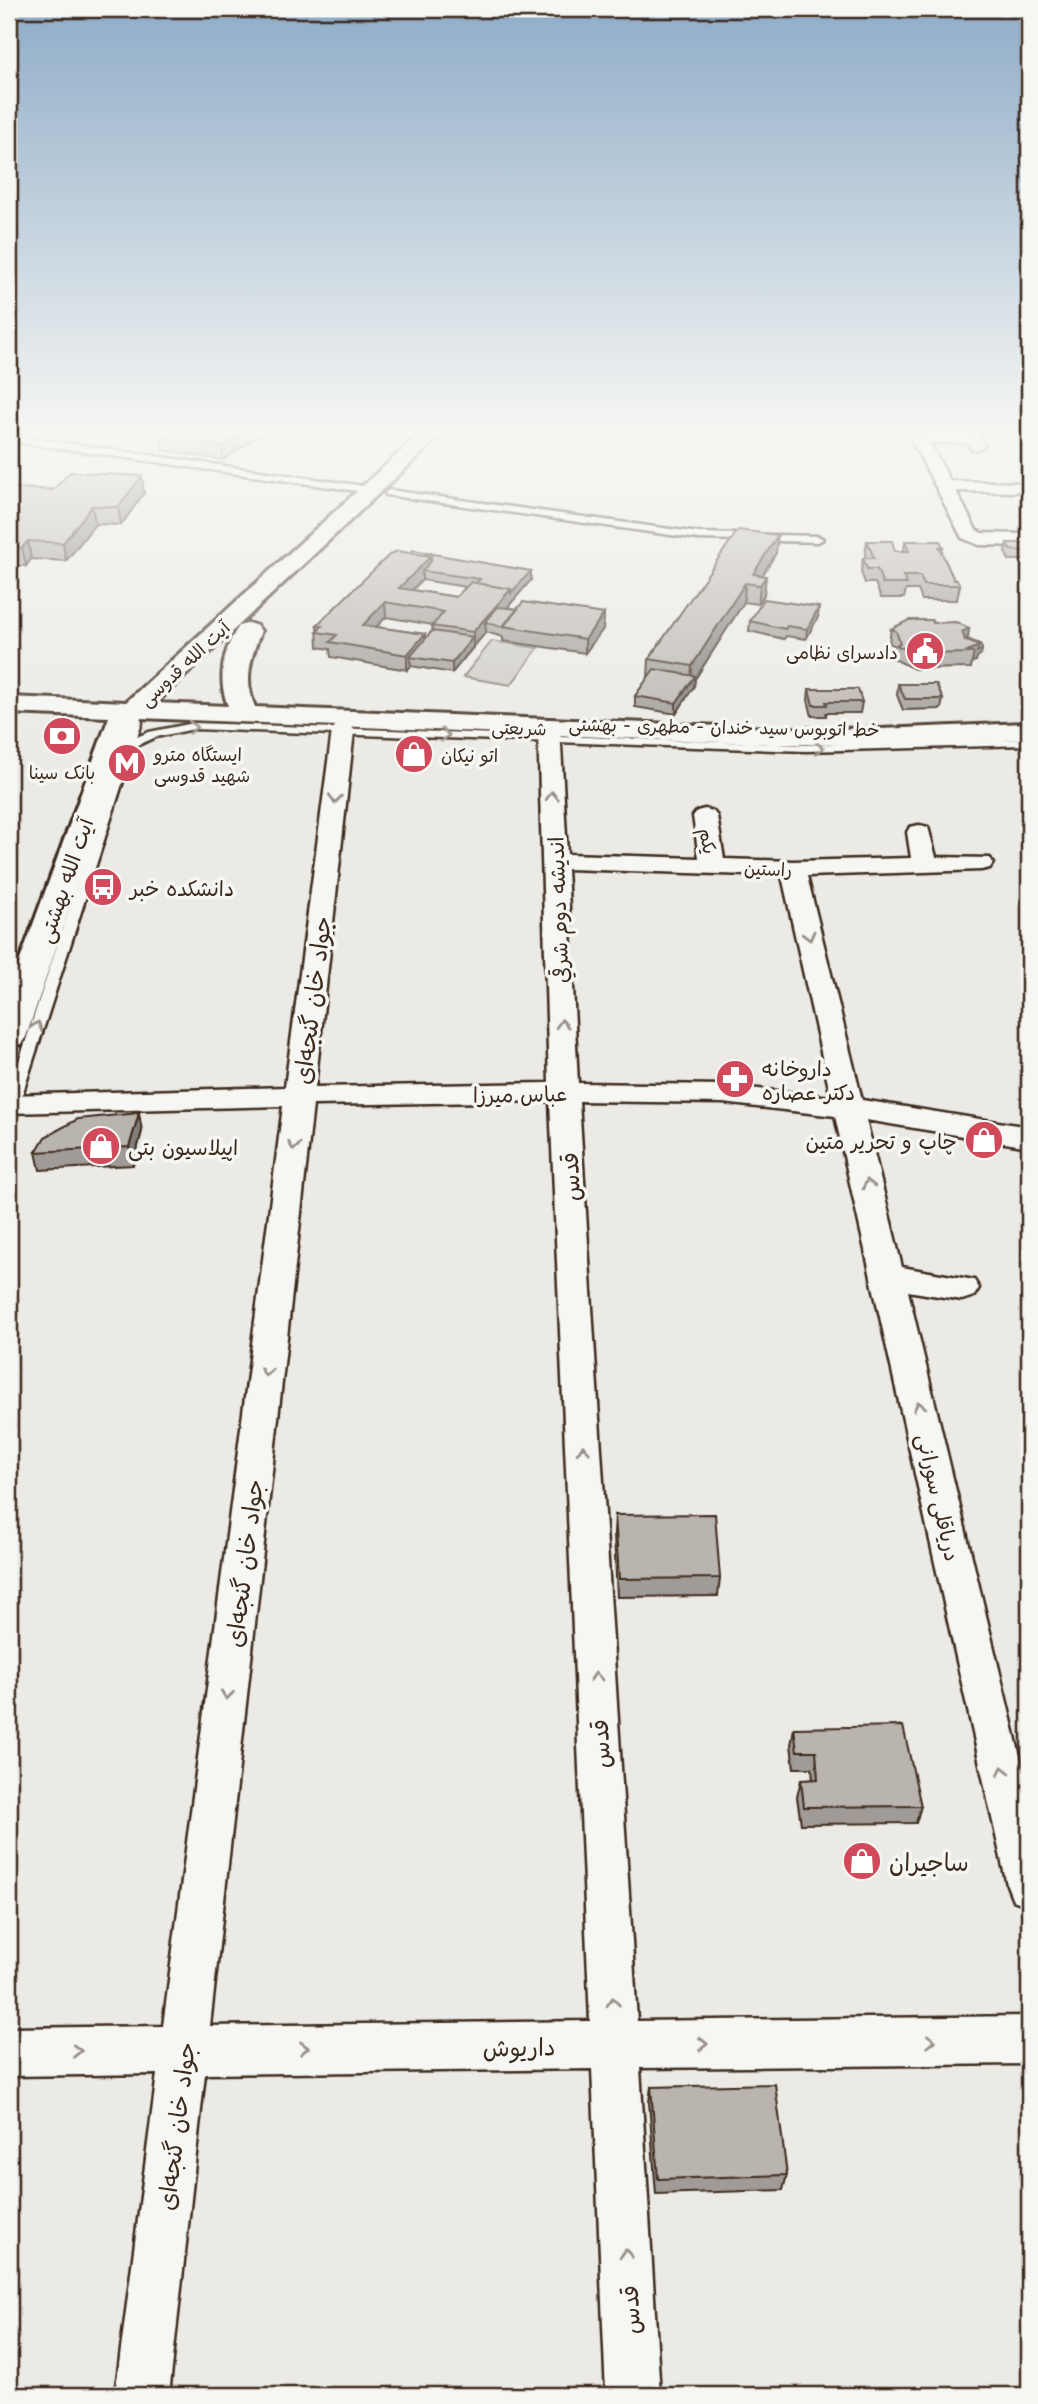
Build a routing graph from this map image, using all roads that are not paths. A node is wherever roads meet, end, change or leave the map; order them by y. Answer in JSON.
{"nodes":[{"id":1,"x":322,"y":545,"type":"edge"},
{"id":2,"x":329,"y":545,"type":"edge"},
{"id":3,"x":248,"y":631,"type":"junction"},
{"id":4,"x":9,"y":705,"type":"edge"},
{"id":5,"x":165,"y":712,"type":"junction"},
{"id":6,"x":246,"y":715,"type":"junction"},
{"id":7,"x":9,"y":717,"type":"edge"},
{"id":8,"x":344,"y":725,"type":"junction"},
{"id":9,"x":127,"y":726,"type":"junction"},
{"id":10,"x":1029,"y":731,"type":"edge"},
{"id":11,"x":549,"y":733,"type":"junction"},
{"id":12,"x":1029,"y":742,"type":"edge"},
{"id":13,"x":705,"y":816,"type":"dead end"},
{"id":14,"x":919,"y":832,"type":"dead end"},
{"id":15,"x":556,"y":861,"type":"junction"},
{"id":16,"x":981,"y":863,"type":"dead end"},
{"id":17,"x":925,"y":865,"type":"junction"},
{"id":18,"x":713,"y":866,"type":"junction"},
{"id":19,"x":793,"y":870,"type":"junction"},
{"id":20,"x":9,"y":1037,"type":"edge"},
{"id":21,"x":564,"y":1092,"type":"junction"},
{"id":22,"x":300,"y":1096,"type":"junction"},
{"id":23,"x":10,"y":1107,"type":"edge"},
{"id":24,"x":850,"y":1108,"type":"junction"},
{"id":25,"x":1029,"y":1136,"type":"edge"},
{"id":26,"x":889,"y":1276,"type":"junction"},
{"id":27,"x":962,"y":1288,"type":"dead end"},
{"id":28,"x":1029,"y":1885,"type":"edge"},
{"id":29,"x":1029,"y":2040,"type":"edge"},
{"id":30,"x":615,"y":2045,"type":"junction"},
{"id":31,"x":184,"y":2049,"type":"junction"},
{"id":32,"x":9,"y":2052,"type":"edge"},
{"id":33,"x":142,"y":2395,"type":"edge"},
{"id":34,"x":633,"y":2395,"type":"edge"}],
"edges":[{"from":1,"to":9,"type":"main road","name":"آیت الله قدوسی"},
{"from":2,"to":3,"type":"main road","name":"آیت الله قدوسی"},
{"from":3,"to":5,"type":"main road","name":"آیت الله قدوسی"},
{"from":3,"to":6,"type":"main road"},
{"from":4,"to":9,"type":"main road","name":"شریعتی"},
{"from":5,"to":6,"type":"main road","name":"شریعتی"},
{"from":5,"to":9,"type":"main road","name":"شریعتی"},
{"from":6,"to":8,"type":"main road","name":"شریعتی"},
{"from":7,"to":9,"type":"main road","name":"شریعتی"},
{"from":9,"to":8,"type":"lane","one_way":true},
{"from":8,"to":11,"type":"main road","name":"شریعتی"},
{"from":8,"to":22,"type":"street","name":"جواد خان گنجه‌ای","one_way":true},
{"from":9,"to":20,"type":"main road","name":"آیت الله بهشتی"},
{"from":23,"to":9,"type":"lane","one_way":true},
{"from":10,"to":11,"type":"main road","name":"شریعتی"},
{"from":11,"to":12,"type":"lane","name":"خط اتوبوس سید خندان - مطهری - بهشتی","one_way":true},
{"from":15,"to":11,"type":"street","name":"انديشه دوم شرقي","one_way":true},
{"from":13,"to":18,"type":"street","name":"یکم"},
{"from":14,"to":17,"type":"street"},
{"from":15,"to":18,"type":"street","name":"راستین"},
{"from":21,"to":15,"type":"street","name":"انديشه دوم شرقي","one_way":true},
{"from":16,"to":17,"type":"street","name":"راستین"},
{"from":17,"to":19,"type":"street","name":"راستین"},
{"from":18,"to":19,"type":"street","name":"راستین"},
{"from":19,"to":24,"type":"street","name":"دریاقلی سورانی","one_way":true},
{"from":21,"to":22,"type":"street","name":"عباس میرزا"},
{"from":21,"to":24,"type":"street","name":"عباس میرزا"},
{"from":30,"to":21,"type":"street","name":"قدس","one_way":true},
{"from":22,"to":23,"type":"street","name":"عباس میرزا"},
{"from":22,"to":31,"type":"street","name":"جواد خان گنجه‌ای","one_way":true},
{"from":24,"to":25,"type":"street","name":"عباس میرزا"},
{"from":26,"to":24,"type":"street","name":"دریاقلی سورانی","one_way":true},
{"from":26,"to":27,"type":"street"},
{"from":28,"to":26,"type":"street","name":"دریاقلی سورانی","one_way":true},
{"from":30,"to":29,"type":"street","name":"داریوش","one_way":true},
{"from":31,"to":30,"type":"street","name":"داریوش","one_way":true},
{"from":34,"to":30,"type":"street","name":"قدس","one_way":true},
{"from":32,"to":31,"type":"street","name":"داریوش","one_way":true},
{"from":31,"to":33,"type":"street","name":"جواد خان گنجه‌ای"}]}
